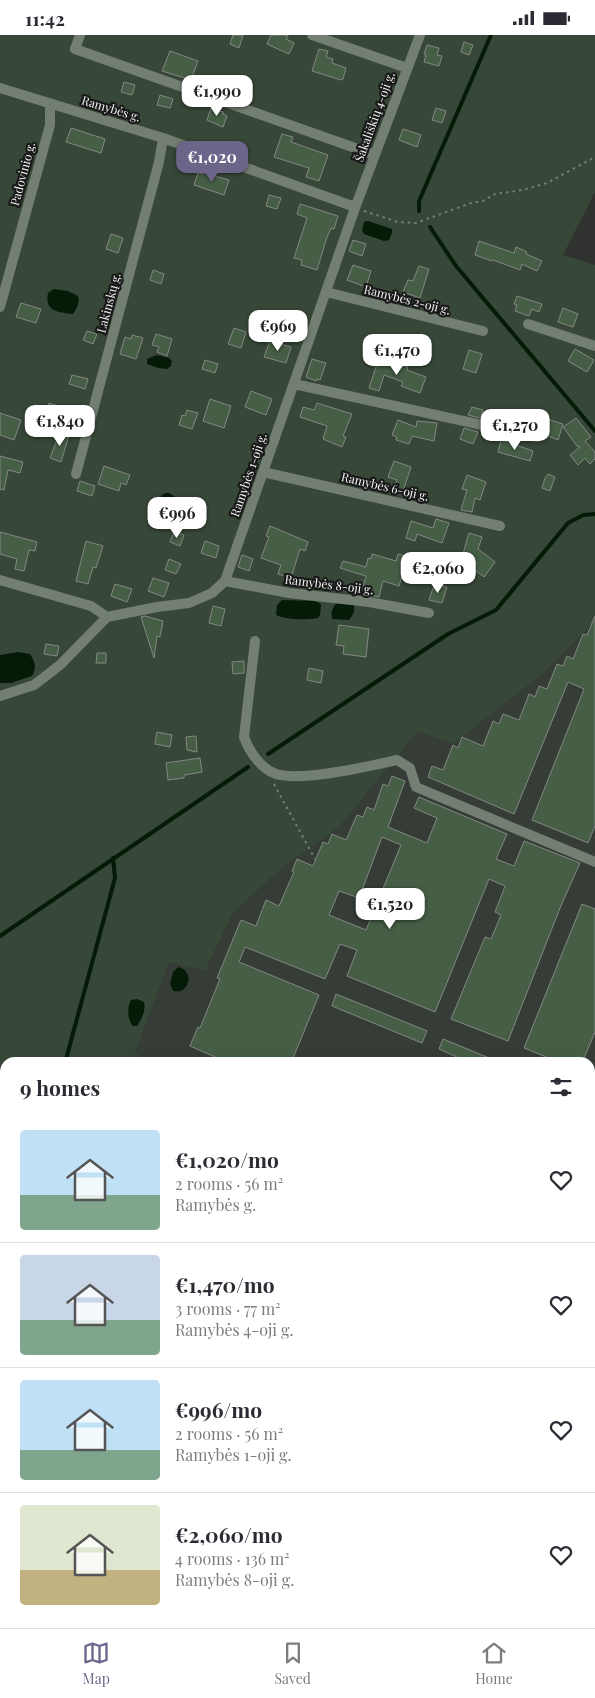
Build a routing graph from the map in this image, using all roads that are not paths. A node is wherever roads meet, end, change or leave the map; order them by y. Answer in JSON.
{"nodes":[{"id":1,"x":80,"y":35,"type":"edge"},
{"id":2,"x":312,"y":35,"type":"edge"},
{"id":3,"x":420,"y":35,"type":"edge"},
{"id":4,"x":407,"y":68,"type":"junction"},
{"id":5,"x":0,"y":88,"type":"edge"},
{"id":6,"x":50,"y":104,"type":"junction"},
{"id":7,"x":162,"y":138,"type":"junction"},
{"id":8,"x":375,"y":155,"type":"junction"},
{"id":9,"x":355,"y":208,"type":"junction"},
{"id":10,"x":0,"y":263,"type":"edge"},
{"id":11,"x":11,"y":267,"type":"junction"},
{"id":12,"x":326,"y":292,"type":"junction"},
{"id":13,"x":0,"y":307,"type":"edge"},
{"id":14,"x":528,"y":324,"type":"dead end"},
{"id":15,"x":483,"y":331,"type":"dead end"},
{"id":16,"x":595,"y":346,"type":"edge"},
{"id":17,"x":294,"y":384,"type":"junction"},
{"id":18,"x":537,"y":437,"type":"dead end"},
{"id":19,"x":263,"y":472,"type":"junction"},
{"id":20,"x":76,"y":474,"type":"dead end"},
{"id":21,"x":500,"y":526,"type":"dead end"},
{"id":22,"x":0,"y":580,"type":"edge"},
{"id":23,"x":225,"y":581,"type":"junction"},
{"id":24,"x":429,"y":613,"type":"dead end"},
{"id":25,"x":107,"y":617,"type":"junction"},
{"id":26,"x":255,"y":641,"type":"dead end"},
{"id":27,"x":0,"y":695,"type":"edge"},
{"id":28,"x":595,"y":861,"type":"edge"}],
"edges":[{"from":1,"to":8,"type":"street"},
{"from":2,"to":4,"type":"street"},
{"from":3,"to":4,"type":"street","name":"Šakališkių 4-oji g."},
{"from":4,"to":8,"type":"street","name":"Šakališkių 4-oji g."},
{"from":5,"to":6,"type":"street","name":"Ramybės g."},
{"from":6,"to":7,"type":"street","name":"Ramybės g."},
{"from":6,"to":11,"type":"street","name":"Padovinio g."},
{"from":7,"to":9,"type":"street","name":"Ramybės g."},
{"from":7,"to":20,"type":"street","name":"Lakinskų g."},
{"from":8,"to":9,"type":"street","name":"Šakališkių 4-oji g."},
{"from":9,"to":12,"type":"street","name":"Ramybės 1-oji g."},
{"from":10,"to":11,"type":"street"},
{"from":11,"to":13,"type":"street","name":"Padovinio g."},
{"from":12,"to":15,"type":"street","name":"Ramybės 2-oji g."},
{"from":12,"to":17,"type":"street","name":"Ramybės 1-oji g."},
{"from":14,"to":16,"type":"street"},
{"from":17,"to":18,"type":"street"},
{"from":17,"to":19,"type":"street","name":"Ramybės 1-oji g."},
{"from":19,"to":21,"type":"street","name":"Ramybės 6-oji g."},
{"from":19,"to":23,"type":"street","name":"Ramybės 1-oji g."},
{"from":22,"to":25,"type":"street"},
{"from":23,"to":24,"type":"street","name":"Ramybės 8-oji g."},
{"from":23,"to":25,"type":"street"},
{"from":25,"to":27,"type":"street"},
{"from":26,"to":28,"type":"street"}]}
